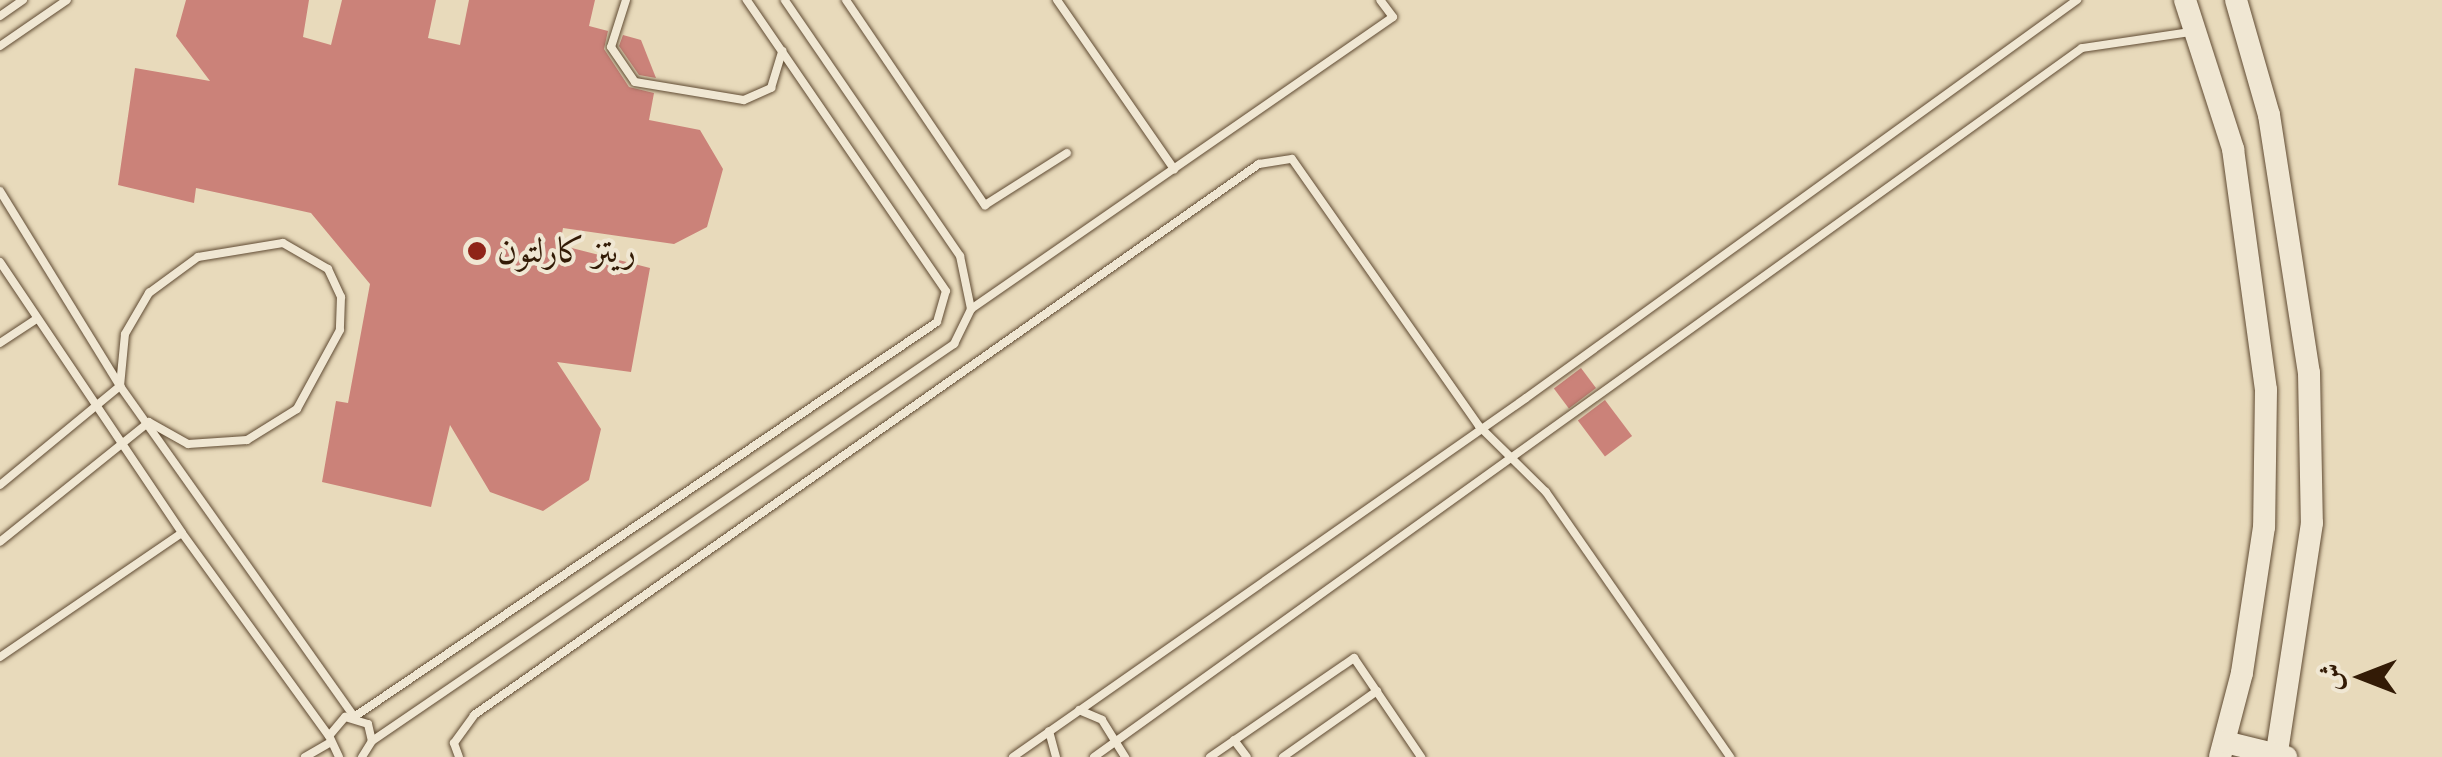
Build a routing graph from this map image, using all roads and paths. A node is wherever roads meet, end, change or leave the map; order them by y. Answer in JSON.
{"nodes":[{"id":1,"x":24,"y":0,"type":"edge"},
{"id":2,"x":67,"y":0,"type":"edge"},
{"id":3,"x":626,"y":0,"type":"edge"},
{"id":4,"x":747,"y":0,"type":"edge"},
{"id":5,"x":785,"y":0,"type":"edge"},
{"id":6,"x":846,"y":0,"type":"edge"},
{"id":7,"x":1057,"y":0,"type":"edge"},
{"id":8,"x":1380,"y":0,"type":"edge"},
{"id":9,"x":2077,"y":0,"type":"edge"},
{"id":10,"x":2185,"y":0,"type":"edge"},
{"id":11,"x":2236,"y":0,"type":"edge"},
{"id":12,"x":0,"y":16,"type":"edge"},
{"id":13,"x":2198,"y":32,"type":"junction"},
{"id":14,"x":0,"y":46,"type":"edge"},
{"id":15,"x":782,"y":52,"type":"junction"},
{"id":16,"x":1067,"y":153,"type":"dead end"},
{"id":17,"x":1174,"y":168,"type":"junction"},
{"id":18,"x":0,"y":191,"type":"edge"},
{"id":19,"x":0,"y":262,"type":"edge"},
{"id":20,"x":972,"y":309,"type":"junction"},
{"id":21,"x":35,"y":320,"type":"junction"},
{"id":22,"x":0,"y":344,"type":"edge"},
{"id":23,"x":120,"y":386,"type":"junction"},
{"id":24,"x":93,"y":405,"type":"junction"},
{"id":25,"x":148,"y":422,"type":"junction"},
{"id":26,"x":1479,"y":426,"type":"junction"},
{"id":27,"x":120,"y":441,"type":"junction"},
{"id":28,"x":1511,"y":457,"type":"junction"},
{"id":29,"x":0,"y":486,"type":"edge"},
{"id":30,"x":182,"y":534,"type":"junction"},
{"id":31,"x":0,"y":542,"type":"edge"},
{"id":32,"x":0,"y":657,"type":"edge"},
{"id":33,"x":1377,"y":691,"type":"junction"},
{"id":34,"x":1080,"y":710,"type":"junction"},
{"id":35,"x":354,"y":717,"type":"junction"},
{"id":36,"x":1050,"y":731,"type":"junction"},
{"id":37,"x":329,"y":739,"type":"junction"},
{"id":38,"x":1234,"y":740,"type":"junction"},
{"id":39,"x":1116,"y":741,"type":"junction"},
{"id":40,"x":372,"y":749,"type":"edge"},
{"id":41,"x":2222,"y":750,"type":"edge"},
{"id":42,"x":2279,"y":756,"type":"edge"},
{"id":43,"x":305,"y":757,"type":"edge"},
{"id":44,"x":339,"y":757,"type":"edge"},
{"id":45,"x":362,"y":757,"type":"edge"},
{"id":46,"x":459,"y":757,"type":"edge"},
{"id":47,"x":1012,"y":757,"type":"edge"},
{"id":48,"x":1056,"y":757,"type":"edge"},
{"id":49,"x":1094,"y":757,"type":"edge"},
{"id":50,"x":1125,"y":757,"type":"edge"},
{"id":51,"x":1210,"y":757,"type":"edge"},
{"id":52,"x":1247,"y":757,"type":"edge"},
{"id":53,"x":1283,"y":757,"type":"edge"},
{"id":54,"x":1421,"y":757,"type":"edge"},
{"id":55,"x":1730,"y":757,"type":"edge"}],
"edges":[{"from":1,"to":12,"type":"lane"},
{"from":2,"to":14,"type":"lane"},
{"from":3,"to":15,"type":"lane"},
{"from":4,"to":15,"type":"lane"},
{"from":5,"to":20,"type":"lane"},
{"from":6,"to":16,"type":"lane"},
{"from":7,"to":17,"type":"lane"},
{"from":8,"to":17,"type":"lane"},
{"from":9,"to":26,"type":"lane"},
{"from":10,"to":13,"type":"street"},
{"from":11,"to":42,"type":"street"},
{"from":13,"to":28,"type":"lane"},
{"from":13,"to":41,"type":"street"},
{"from":15,"to":35,"type":"lane"},
{"from":17,"to":20,"type":"lane"},
{"from":18,"to":23,"type":"lane"},
{"from":19,"to":21,"type":"lane"},
{"from":20,"to":40,"type":"lane"},
{"from":21,"to":22,"type":"lane"},
{"from":21,"to":24,"type":"lane"},
{"from":23,"to":24,"type":"lane"},
{"from":23,"to":25,"type":"lane"},
{"from":23,"to":25,"type":"lane"},
{"from":24,"to":27,"type":"lane"},
{"from":24,"to":29,"type":"lane"},
{"from":25,"to":27,"type":"lane"},
{"from":25,"to":35,"type":"lane"},
{"from":26,"to":28,"type":"lane"},
{"from":26,"to":34,"type":"lane"},
{"from":26,"to":46,"type":"lane"},
{"from":27,"to":30,"type":"lane"},
{"from":27,"to":31,"type":"lane"},
{"from":28,"to":39,"type":"lane"},
{"from":28,"to":55,"type":"lane"},
{"from":30,"to":32,"type":"lane"},
{"from":30,"to":37,"type":"lane"},
{"from":33,"to":38,"type":"lane"},
{"from":33,"to":53,"type":"lane"},
{"from":33,"to":54,"type":"lane"},
{"from":34,"to":36,"type":"lane"},
{"from":34,"to":39,"type":"lane"},
{"from":35,"to":37,"type":"lane"},
{"from":35,"to":40,"type":"lane"},
{"from":36,"to":47,"type":"lane"},
{"from":36,"to":48,"type":"lane"},
{"from":37,"to":43,"type":"lane"},
{"from":37,"to":44,"type":"lane"},
{"from":38,"to":51,"type":"lane"},
{"from":38,"to":52,"type":"lane"},
{"from":39,"to":49,"type":"lane"},
{"from":39,"to":50,"type":"lane"},
{"from":40,"to":45,"type":"lane"},
{"from":41,"to":42,"type":"street"}]}
